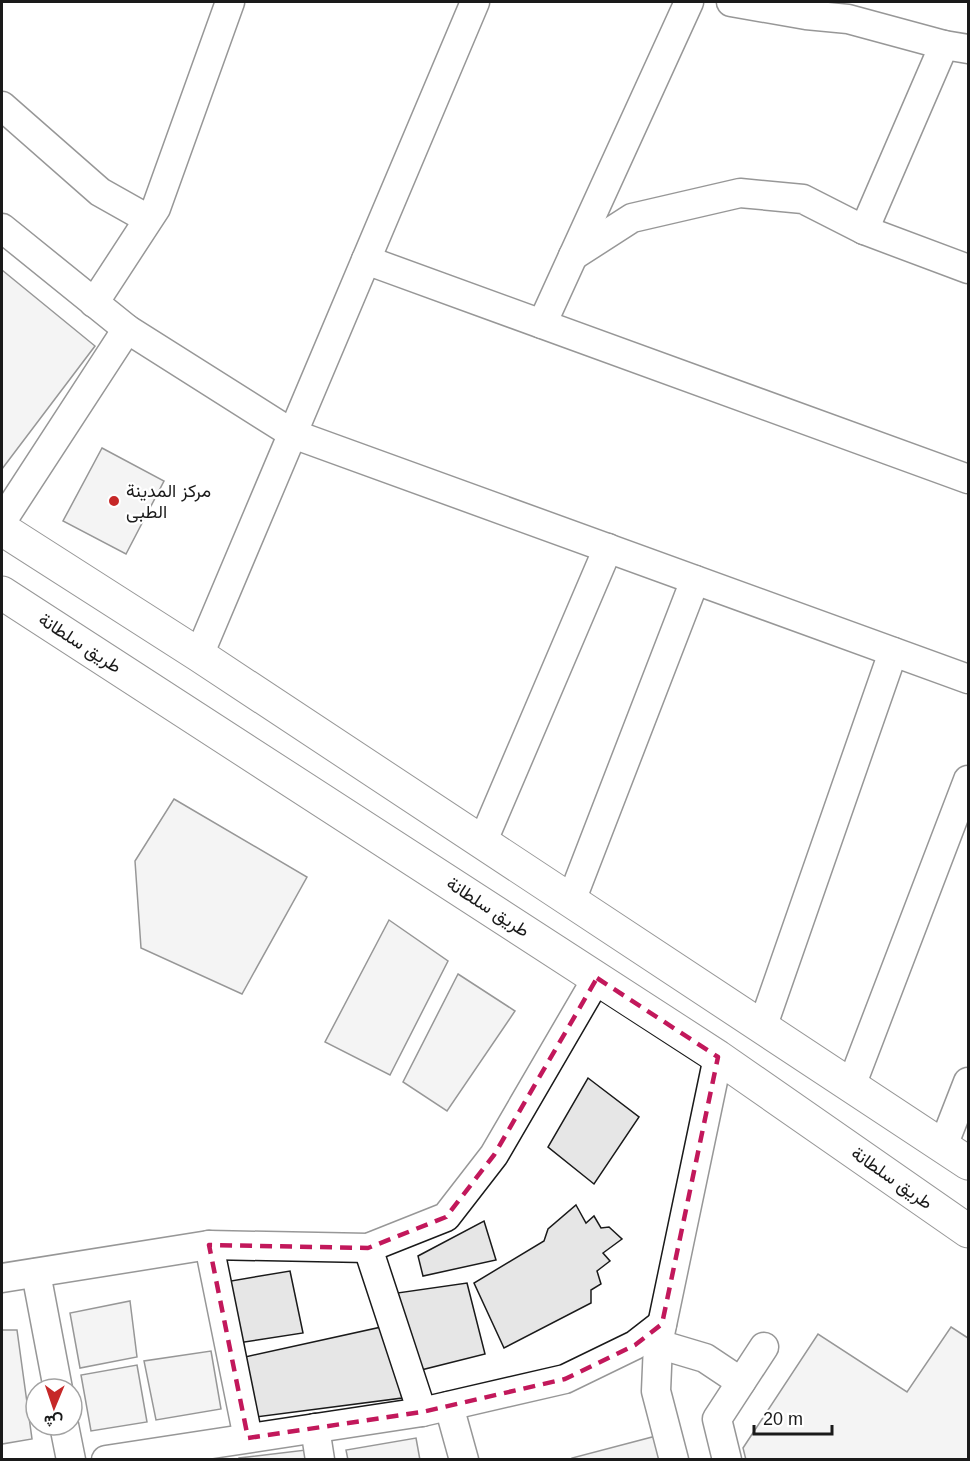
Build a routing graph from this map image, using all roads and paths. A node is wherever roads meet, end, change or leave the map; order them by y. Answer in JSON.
{"nodes":[{"id":1,"x":230,"y":2,"type":"edge"},
{"id":2,"x":475,"y":2,"type":"edge"},
{"id":3,"x":689,"y":2,"type":"edge"},
{"id":4,"x":731,"y":2,"type":"edge"},
{"id":5,"x":956,"y":47,"type":"edge"},
{"id":6,"x":2,"y":105,"type":"edge"},
{"id":7,"x":148,"y":219,"type":"junction"},
{"id":8,"x":2,"y":228,"type":"edge"},
{"id":9,"x":864,"y":230,"type":"junction"},
{"id":10,"x":573,"y":256,"type":"junction"},
{"id":11,"x":366,"y":260,"type":"junction"},
{"id":12,"x":969,"y":269,"type":"edge"},
{"id":13,"x":94,"y":303,"type":"junction"},
{"id":14,"x":542,"y":324,"type":"junction"},
{"id":15,"x":127,"y":329,"type":"junction"},
{"id":16,"x":293,"y":434,"type":"junction"},
{"id":17,"x":969,"y":478,"type":"edge"},
{"id":18,"x":2,"y":520,"type":"edge"},
{"id":19,"x":2,"y":529,"type":"edge"},
{"id":20,"x":608,"y":548,"type":"junction"},
{"id":21,"x":695,"y":580,"type":"junction"},
{"id":22,"x":2,"y":593,"type":"edge"},
{"id":23,"x":893,"y":652,"type":"junction"},
{"id":24,"x":199,"y":656,"type":"junction"},
{"id":25,"x":969,"y":679,"type":"edge"},
{"id":26,"x":969,"y":780,"type":"edge"},
{"id":27,"x":482,"y":843,"type":"junction"},
{"id":28,"x":571,"y":901,"type":"junction"},
{"id":29,"x":597,"y":978,"type":"junction"},
{"id":30,"x":762,"y":1028,"type":"junction"},
{"id":31,"x":718,"y":1057,"type":"junction"},
{"id":32,"x":969,"y":1082,"type":"edge"},
{"id":33,"x":851,"y":1086,"type":"junction"},
{"id":34,"x":956,"y":1154,"type":"edge"},
{"id":35,"x":969,"y":1231,"type":"edge"},
{"id":36,"x":209,"y":1245,"type":"junction"},
{"id":37,"x":368,"y":1248,"type":"junction"},
{"id":38,"x":36,"y":1273,"type":"junction"},
{"id":39,"x":2,"y":1278,"type":"edge"},
{"id":40,"x":660,"y":1334,"type":"junction"},
{"id":41,"x":764,"y":1347,"type":"dead end"},
{"id":42,"x":56,"y":1377,"type":"edge"},
{"id":43,"x":741,"y":1382,"type":"junction"},
{"id":44,"x":435,"y":1409,"type":"junction"},
{"id":45,"x":315,"y":1428,"type":"junction"},
{"id":46,"x":66,"y":1437,"type":"edge"},
{"id":47,"x":233,"y":1446,"type":"edge"},
{"id":48,"x":116,"y":1459,"type":"edge"},
{"id":49,"x":71,"y":1460,"type":"edge"},
{"id":50,"x":320,"y":1460,"type":"edge"},
{"id":51,"x":464,"y":1460,"type":"edge"},
{"id":52,"x":674,"y":1460,"type":"edge"},
{"id":53,"x":727,"y":1460,"type":"edge"}],
"edges":[{"from":1,"to":7,"type":"street"},
{"from":2,"to":11,"type":"street"},
{"from":3,"to":10,"type":"street"},
{"from":4,"to":5,"type":"street"},
{"from":5,"to":9,"type":"street"},
{"from":6,"to":7,"type":"street"},
{"from":7,"to":13,"type":"street"},
{"from":8,"to":13,"type":"street"},
{"from":9,"to":10,"type":"street"},
{"from":9,"to":12,"type":"street"},
{"from":10,"to":14,"type":"street"},
{"from":11,"to":14,"type":"street"},
{"from":11,"to":16,"type":"street"},
{"from":13,"to":15,"type":"street"},
{"from":14,"to":17,"type":"street"},
{"from":15,"to":16,"type":"street"},
{"from":15,"to":18,"type":"street"},
{"from":16,"to":20,"type":"street"},
{"from":16,"to":24,"type":"street"},
{"from":19,"to":24,"type":"main road"},
{"from":20,"to":21,"type":"street"},
{"from":20,"to":27,"type":"street"},
{"from":21,"to":23,"type":"street"},
{"from":21,"to":28,"type":"street"},
{"from":22,"to":29,"type":"main road","name":"طريق سلطانة"},
{"from":23,"to":25,"type":"street"},
{"from":23,"to":30,"type":"street"},
{"from":24,"to":27,"type":"main road"},
{"from":26,"to":33,"type":"street"},
{"from":27,"to":28,"type":"main road"},
{"from":28,"to":30,"type":"main road"},
{"from":29,"to":31,"type":"main road","name":"طريق سلطانة"},
{"from":29,"to":37,"type":"street"},
{"from":30,"to":33,"type":"main road"},
{"from":31,"to":35,"type":"main road","name":"طريق سلطانة"},
{"from":31,"to":40,"type":"street"},
{"from":32,"to":34,"type":"street"},
{"from":33,"to":34,"type":"main road"},
{"from":36,"to":37,"type":"street"},
{"from":36,"to":38,"type":"street"},
{"from":36,"to":47,"type":"street"},
{"from":37,"to":44,"type":"street"},
{"from":38,"to":39,"type":"street"},
{"from":38,"to":42,"type":"street"},
{"from":40,"to":43,"type":"street"},
{"from":40,"to":44,"type":"street"},
{"from":40,"to":52,"type":"street"},
{"from":41,"to":43,"type":"street"},
{"from":43,"to":53,"type":"street"},
{"from":44,"to":45,"type":"street"},
{"from":44,"to":51,"type":"street"},
{"from":45,"to":47,"type":"street"},
{"from":45,"to":50,"type":"street"},
{"from":46,"to":49,"type":"street"},
{"from":47,"to":48,"type":"street"}]}
